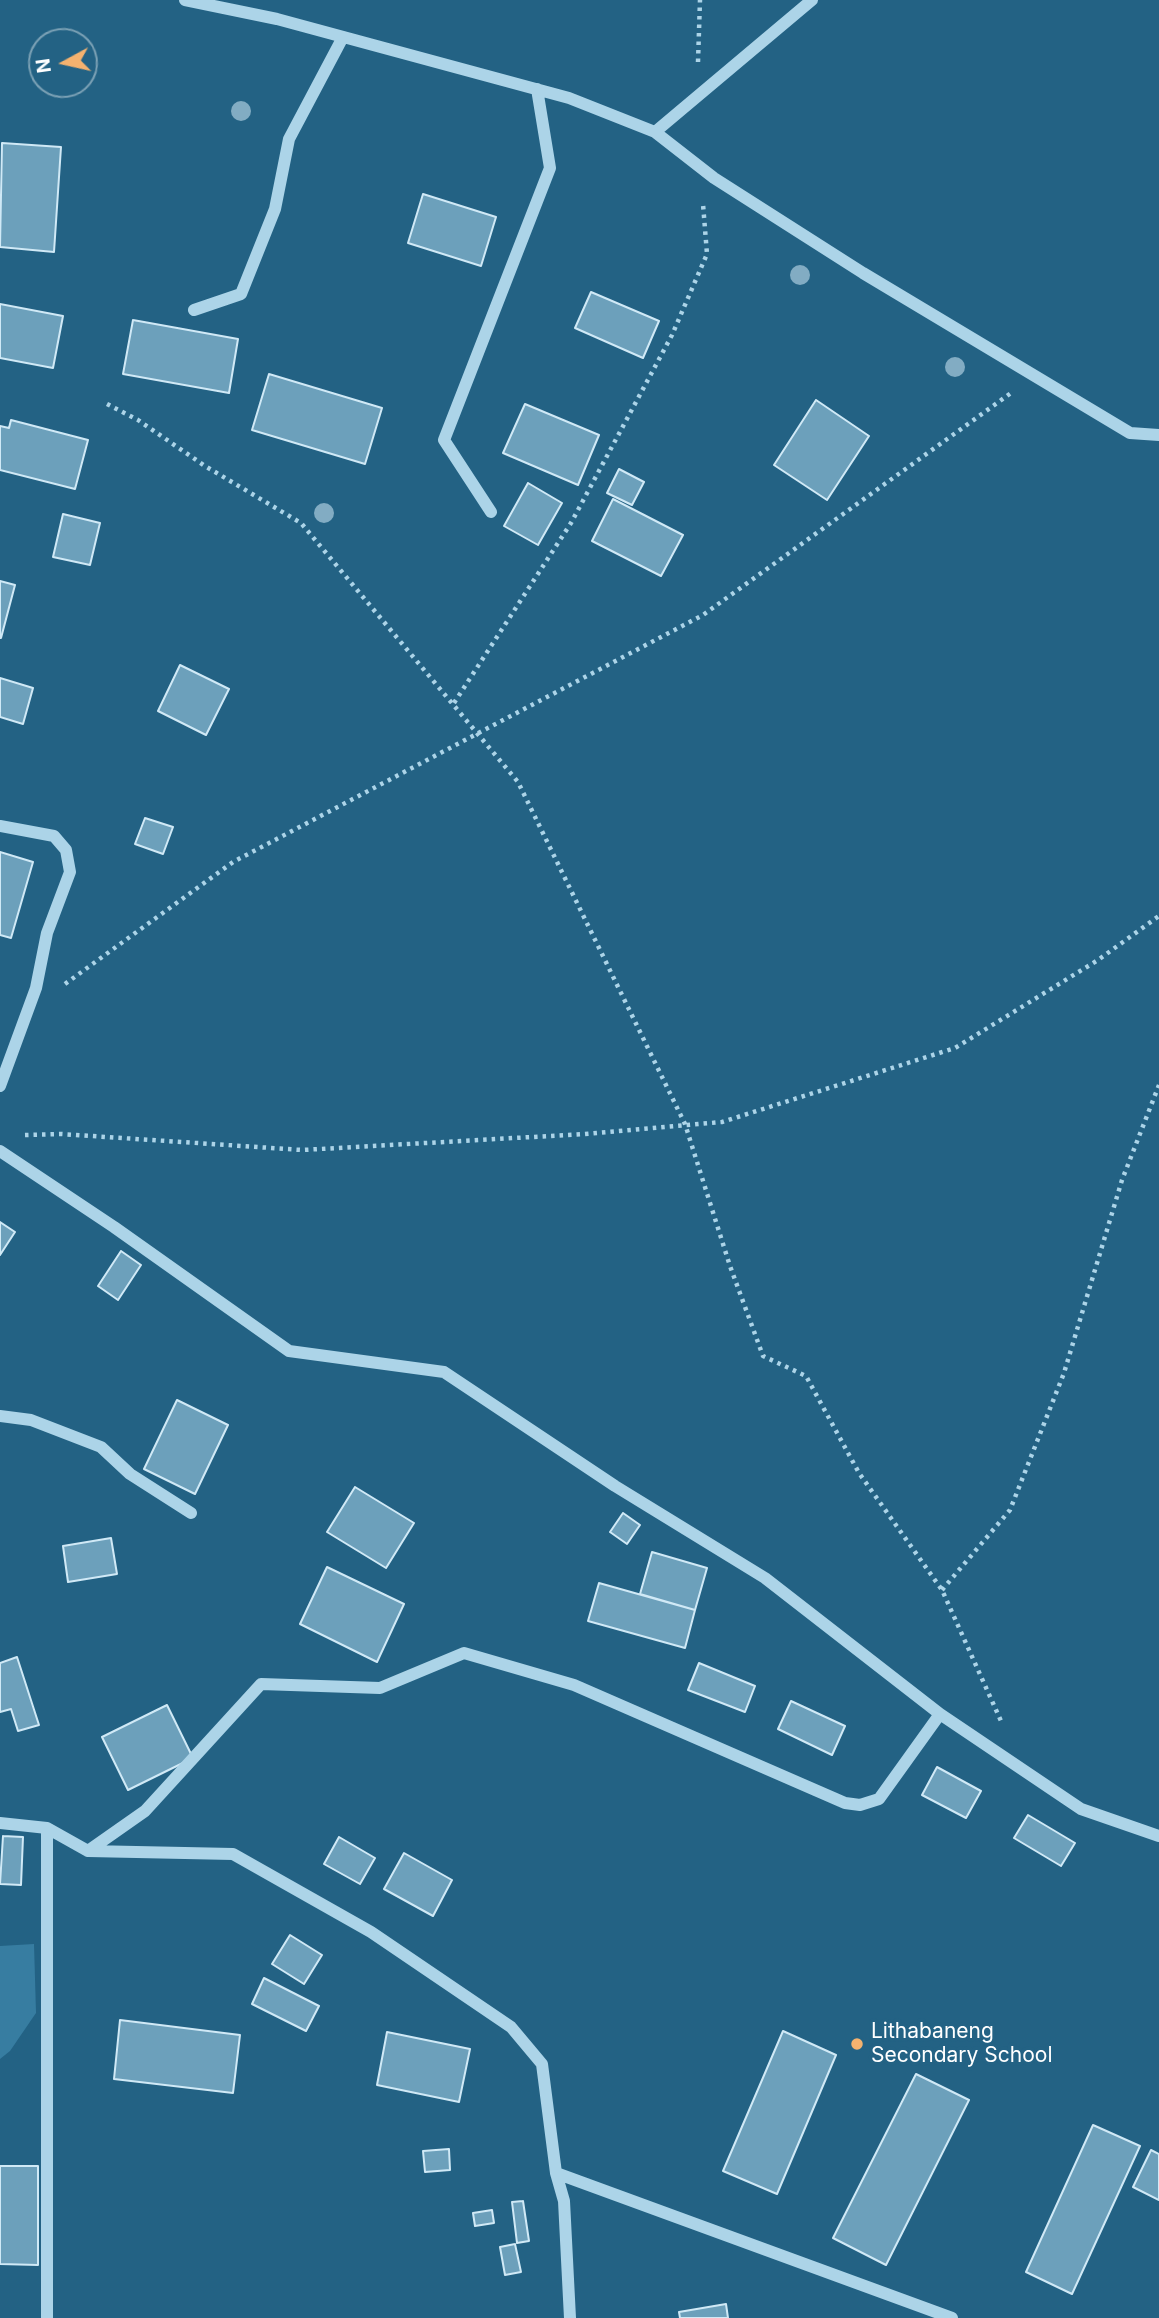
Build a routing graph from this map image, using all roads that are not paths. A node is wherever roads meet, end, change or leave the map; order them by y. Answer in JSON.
{"nodes":[{"id":1,"x":185,"y":0,"type":"edge"},
{"id":2,"x":812,"y":0,"type":"edge"},
{"id":3,"x":342,"y":37,"type":"junction"},
{"id":4,"x":537,"y":89,"type":"junction"},
{"id":5,"x":655,"y":132,"type":"junction"},
{"id":6,"x":194,"y":310,"type":"dead end"},
{"id":7,"x":1159,"y":435,"type":"edge"},
{"id":8,"x":491,"y":512,"type":"dead end"},
{"id":9,"x":0,"y":826,"type":"edge"},
{"id":10,"x":0,"y":1086,"type":"edge"},
{"id":11,"x":0,"y":1151,"type":"edge"},
{"id":12,"x":0,"y":1416,"type":"edge"},
{"id":13,"x":191,"y":1513,"type":"dead end"},
{"id":14,"x":940,"y":1714,"type":"junction"},
{"id":15,"x":0,"y":1823,"type":"edge"},
{"id":16,"x":47,"y":1828,"type":"junction"},
{"id":17,"x":1159,"y":1836,"type":"edge"},
{"id":18,"x":89,"y":1851,"type":"junction"},
{"id":19,"x":556,"y":2173,"type":"junction"},
{"id":20,"x":47,"y":2318,"type":"edge"},
{"id":21,"x":570,"y":2318,"type":"edge"},
{"id":22,"x":952,"y":2318,"type":"edge"}],
"edges":[{"from":1,"to":3,"type":"street"},
{"from":2,"to":5,"type":"street"},
{"from":3,"to":4,"type":"street"},
{"from":3,"to":6,"type":"street"},
{"from":4,"to":5,"type":"street"},
{"from":4,"to":8,"type":"street"},
{"from":5,"to":7,"type":"street"},
{"from":9,"to":10,"type":"street"},
{"from":11,"to":14,"type":"street"},
{"from":12,"to":13,"type":"street"},
{"from":14,"to":17,"type":"street"},
{"from":14,"to":18,"type":"street"},
{"from":15,"to":16,"type":"street"},
{"from":16,"to":18,"type":"street"},
{"from":16,"to":20,"type":"street"},
{"from":18,"to":19,"type":"street"},
{"from":19,"to":21,"type":"street"},
{"from":19,"to":22,"type":"street"}]}
